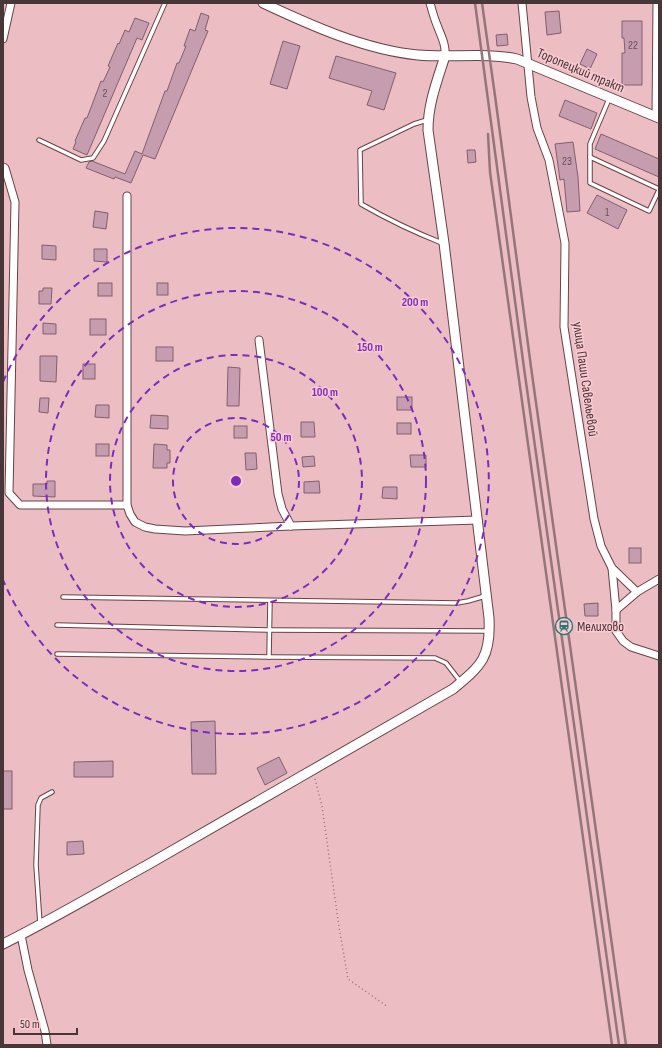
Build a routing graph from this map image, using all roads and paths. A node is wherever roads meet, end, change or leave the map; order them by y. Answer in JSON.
{"nodes":[{"id":1,"x":11,"y":3,"type":"edge"},
{"id":2,"x":165,"y":3,"type":"edge"},
{"id":3,"x":263,"y":3,"type":"edge"},
{"id":4,"x":430,"y":3,"type":"edge"},
{"id":5,"x":522,"y":3,"type":"edge"},
{"id":6,"x":656,"y":3,"type":"edge"},
{"id":7,"x":3,"y":39,"type":"edge"},
{"id":8,"x":445,"y":56,"type":"junction"},
{"id":9,"x":528,"y":63,"type":"junction"},
{"id":10,"x":658,"y":74,"type":"edge"},
{"id":11,"x":610,"y":98,"type":"junction"},
{"id":12,"x":658,"y":118,"type":"edge"},
{"id":13,"x":428,"y":120,"type":"junction"},
{"id":14,"x":39,"y":140,"type":"dead end"},
{"id":15,"x":590,"y":157,"type":"junction"},
{"id":16,"x":3,"y":167,"type":"edge"},
{"id":17,"x":659,"y":190,"type":"edge"},
{"id":18,"x":127,"y":196,"type":"dead end"},
{"id":19,"x":444,"y":243,"type":"junction"},
{"id":20,"x":259,"y":340,"type":"dead end"},
{"id":21,"x":127,"y":505,"type":"junction"},
{"id":22,"x":478,"y":520,"type":"junction"},
{"id":23,"x":291,"y":526,"type":"junction"},
{"id":24,"x":612,"y":568,"type":"junction"},
{"id":25,"x":659,"y":579,"type":"edge"},
{"id":26,"x":637,"y":592,"type":"junction"},
{"id":27,"x":486,"y":596,"type":"junction"},
{"id":28,"x":63,"y":597,"type":"dead end"},
{"id":29,"x":270,"y":601,"type":"junction"},
{"id":30,"x":616,"y":610,"type":"junction"},
{"id":31,"x":57,"y":625,"type":"dead end"},
{"id":32,"x":269,"y":630,"type":"junction"},
{"id":33,"x":490,"y":631,"type":"junction"},
{"id":34,"x":57,"y":654,"type":"dead end"},
{"id":35,"x":659,"y":656,"type":"edge"},
{"id":36,"x":268,"y":657,"type":"junction"},
{"id":37,"x":461,"y":682,"type":"junction"},
{"id":38,"x":312,"y":769,"type":"junction"},
{"id":39,"x":52,"y":792,"type":"dead end"},
{"id":40,"x":40,"y":925,"type":"junction"},
{"id":41,"x":21,"y":935,"type":"junction"},
{"id":42,"x":3,"y":944,"type":"edge"},
{"id":43,"x":388,"y":1007,"type":"dead end"},
{"id":44,"x":47,"y":1045,"type":"edge"}],
"edges":[{"from":1,"to":7,"type":"street"},
{"from":2,"to":14,"type":"lane"},
{"from":3,"to":8,"type":"street"},
{"from":4,"to":8,"type":"street"},
{"from":5,"to":9,"type":"street","name":"улица Паши Савельевой"},
{"from":6,"to":10,"type":"street"},
{"from":8,"to":9,"type":"street","name":"Торопецкий тракт"},
{"from":8,"to":13,"type":"street"},
{"from":9,"to":11,"type":"street","name":"Торопецкий тракт"},
{"from":9,"to":24,"type":"street","name":"улица Паши Савельевой"},
{"from":10,"to":12,"type":"street"},
{"from":11,"to":12,"type":"street","name":"Торопецкий тракт"},
{"from":11,"to":15,"type":"lane"},
{"from":13,"to":19,"type":"street"},
{"from":13,"to":19,"type":"lane"},
{"from":15,"to":17,"type":"lane"},
{"from":15,"to":17,"type":"lane"},
{"from":16,"to":21,"type":"street"},
{"from":18,"to":21,"type":"street"},
{"from":19,"to":22,"type":"street"},
{"from":20,"to":23,"type":"street"},
{"from":21,"to":23,"type":"street"},
{"from":22,"to":23,"type":"street"},
{"from":22,"to":27,"type":"street"},
{"from":24,"to":26,"type":"street","name":"улица Паши Савельевой"},
{"from":24,"to":30,"type":"street"},
{"from":25,"to":26,"type":"street"},
{"from":26,"to":30,"type":"street"},
{"from":27,"to":29,"type":"lane"},
{"from":27,"to":33,"type":"street"},
{"from":28,"to":29,"type":"lane"},
{"from":29,"to":32,"type":"lane"},
{"from":30,"to":35,"type":"street"},
{"from":31,"to":32,"type":"lane"},
{"from":32,"to":33,"type":"lane"},
{"from":32,"to":36,"type":"lane"},
{"from":33,"to":37,"type":"street"},
{"from":34,"to":36,"type":"lane"},
{"from":36,"to":37,"type":"lane"},
{"from":37,"to":38,"type":"street"},
{"from":38,"to":40,"type":"street"},
{"from":38,"to":43,"type":"path"},
{"from":39,"to":40,"type":"lane"},
{"from":40,"to":41,"type":"street"},
{"from":41,"to":42,"type":"street"},
{"from":41,"to":44,"type":"street"}]}
